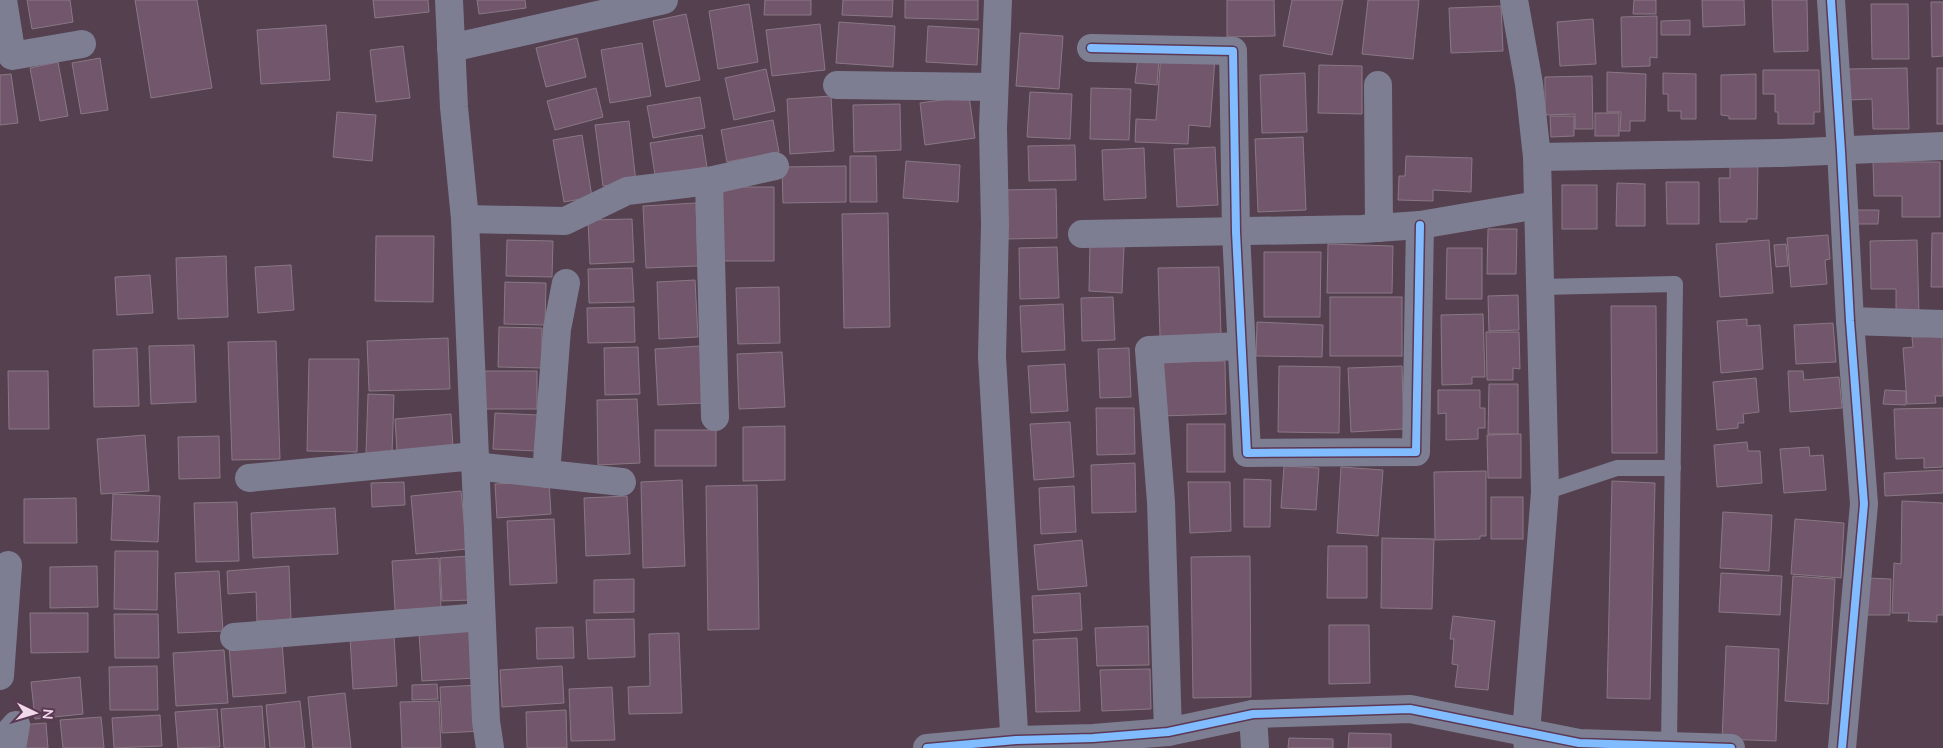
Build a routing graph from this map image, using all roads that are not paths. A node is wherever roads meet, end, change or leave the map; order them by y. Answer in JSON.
{"nodes":[{"id":1,"x":3,"y":0,"type":"edge"},
{"id":2,"x":449,"y":0,"type":"edge"},
{"id":3,"x":664,"y":0,"type":"edge"},
{"id":4,"x":998,"y":0,"type":"edge"},
{"id":5,"x":1514,"y":0,"type":"edge"},
{"id":6,"x":1831,"y":0,"type":"edge"},
{"id":7,"x":82,"y":44,"type":"dead end"},
{"id":8,"x":451,"y":48,"type":"junction"},
{"id":9,"x":1091,"y":48,"type":"dead end"},
{"id":10,"x":837,"y":85,"type":"dead end"},
{"id":11,"x":1378,"y":85,"type":"dead end"},
{"id":12,"x":994,"y":87,"type":"junction"},
{"id":13,"x":1943,"y":146,"type":"edge"},
{"id":14,"x":1841,"y":151,"type":"junction"},
{"id":15,"x":1537,"y":157,"type":"junction"},
{"id":16,"x":775,"y":166,"type":"dead end"},
{"id":17,"x":709,"y":181,"type":"junction"},
{"id":18,"x":1538,"y":205,"type":"junction"},
{"id":19,"x":465,"y":219,"type":"junction"},
{"id":20,"x":1420,"y":225,"type":"junction"},
{"id":21,"x":1379,"y":228,"type":"junction"},
{"id":22,"x":1236,"y":232,"type":"junction"},
{"id":23,"x":1082,"y":234,"type":"dead end"},
{"id":24,"x":566,"y":283,"type":"dead end"},
{"id":25,"x":1541,"y":287,"type":"junction"},
{"id":26,"x":1850,"y":321,"type":"junction"},
{"id":27,"x":1943,"y":324,"type":"edge"},
{"id":28,"x":1241,"y":346,"type":"junction"},
{"id":29,"x":715,"y":416,"type":"dead end"},
{"id":30,"x":474,"y":461,"type":"junction"},
{"id":31,"x":1673,"y":468,"type":"junction"},
{"id":32,"x":546,"y":474,"type":"junction"},
{"id":33,"x":249,"y":478,"type":"dead end"},
{"id":34,"x":622,"y":482,"type":"dead end"},
{"id":35,"x":1545,"y":492,"type":"junction"},
{"id":36,"x":8,"y":565,"type":"dead end"},
{"id":37,"x":482,"y":616,"type":"junction"},
{"id":38,"x":234,"y":637,"type":"dead end"},
{"id":39,"x":0,"y":676,"type":"edge"},
{"id":40,"x":1253,"y":714,"type":"junction"},
{"id":41,"x":1168,"y":732,"type":"junction"},
{"id":42,"x":1527,"y":740,"type":"edge"},
{"id":43,"x":1015,"y":744,"type":"edge"},
{"id":44,"x":1669,"y":746,"type":"junction"},
{"id":45,"x":490,"y":748,"type":"edge"},
{"id":46,"x":927,"y":748,"type":"edge"},
{"id":47,"x":1255,"y":748,"type":"edge"},
{"id":48,"x":1731,"y":748,"type":"edge"},
{"id":49,"x":1842,"y":748,"type":"edge"}],
"edges":[{"from":1,"to":7,"type":"street"},
{"from":2,"to":8,"type":"street"},
{"from":3,"to":8,"type":"street"},
{"from":4,"to":12,"type":"street"},
{"from":5,"to":15,"type":"street"},
{"from":6,"to":14,"type":"street"},
{"from":8,"to":19,"type":"street"},
{"from":9,"to":22,"type":"street"},
{"from":10,"to":12,"type":"street"},
{"from":11,"to":21,"type":"street"},
{"from":12,"to":43,"type":"street"},
{"from":13,"to":14,"type":"street"},
{"from":14,"to":15,"type":"street"},
{"from":14,"to":26,"type":"street"},
{"from":15,"to":18,"type":"street"},
{"from":16,"to":17,"type":"street"},
{"from":17,"to":19,"type":"street"},
{"from":17,"to":29,"type":"street"},
{"from":18,"to":20,"type":"street"},
{"from":18,"to":25,"type":"street"},
{"from":19,"to":30,"type":"street"},
{"from":20,"to":21,"type":"street"},
{"from":20,"to":28,"type":"street"},
{"from":21,"to":22,"type":"street"},
{"from":22,"to":23,"type":"street"},
{"from":22,"to":28,"type":"street"},
{"from":24,"to":32,"type":"street"},
{"from":25,"to":31,"type":"lane"},
{"from":25,"to":35,"type":"street"},
{"from":26,"to":27,"type":"street"},
{"from":26,"to":49,"type":"street"},
{"from":28,"to":41,"type":"street"},
{"from":30,"to":32,"type":"street"},
{"from":30,"to":33,"type":"street"},
{"from":30,"to":37,"type":"street"},
{"from":31,"to":35,"type":"lane"},
{"from":31,"to":44,"type":"lane"},
{"from":32,"to":34,"type":"street"},
{"from":35,"to":42,"type":"street"},
{"from":36,"to":39,"type":"street"},
{"from":37,"to":38,"type":"street"},
{"from":37,"to":45,"type":"street"},
{"from":40,"to":41,"type":"street"},
{"from":40,"to":42,"type":"street"},
{"from":40,"to":47,"type":"street"},
{"from":41,"to":43,"type":"street"},
{"from":42,"to":44,"type":"street"},
{"from":43,"to":46,"type":"street"},
{"from":44,"to":48,"type":"street"}]}
